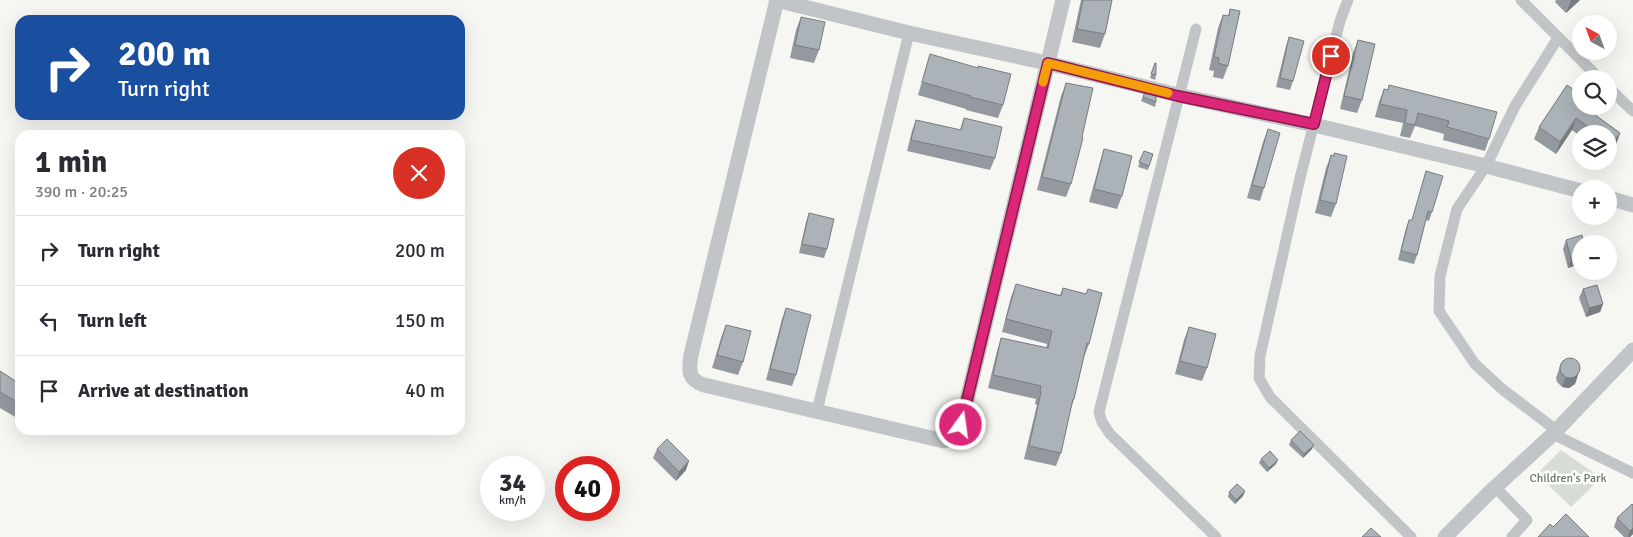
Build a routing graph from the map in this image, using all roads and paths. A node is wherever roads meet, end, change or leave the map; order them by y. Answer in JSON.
{"nodes":[{"id":1,"x":777,"y":0,"type":"edge"},
{"id":2,"x":1063,"y":0,"type":"edge"},
{"id":3,"x":1348,"y":0,"type":"edge"},
{"id":4,"x":1526,"y":2,"type":"edge"},
{"id":5,"x":1196,"y":29,"type":"dead end"},
{"id":6,"x":909,"y":33,"type":"junction"},
{"id":7,"x":1558,"y":38,"type":"junction"},
{"id":8,"x":1048,"y":63,"type":"junction"},
{"id":9,"x":1591,"y":70,"type":"edge"},
{"id":10,"x":1178,"y":96,"type":"junction"},
{"id":11,"x":1617,"y":96,"type":"edge"},
{"id":12,"x":1633,"y":111,"type":"edge"},
{"id":13,"x":1314,"y":124,"type":"junction"},
{"id":14,"x":1486,"y":166,"type":"junction"},
{"id":15,"x":1572,"y":189,"type":"edge"},
{"id":16,"x":1617,"y":200,"type":"edge"},
{"id":17,"x":1633,"y":205,"type":"edge"},
{"id":18,"x":1633,"y":350,"type":"edge"},
{"id":19,"x":817,"y":411,"type":"junction"},
{"id":20,"x":1554,"y":432,"type":"junction"},
{"id":21,"x":1633,"y":472,"type":"edge"},
{"id":22,"x":1495,"y":487,"type":"junction"},
{"id":23,"x":1216,"y":537,"type":"edge"},
{"id":24,"x":1411,"y":537,"type":"edge"},
{"id":25,"x":1445,"y":537,"type":"edge"},
{"id":26,"x":1512,"y":537,"type":"edge"}],
"edges":[{"from":1,"to":6,"type":"street"},
{"from":1,"to":19,"type":"street"},
{"from":2,"to":8,"type":"street"},
{"from":3,"to":13,"type":"street"},
{"from":4,"to":7,"type":"street"},
{"from":5,"to":10,"type":"street"},
{"from":6,"to":8,"type":"street"},
{"from":6,"to":19,"type":"street"},
{"from":7,"to":9,"type":"street"},
{"from":7,"to":14,"type":"street"},
{"from":8,"to":10,"type":"street"},
{"from":8,"to":19,"type":"street"},
{"from":10,"to":13,"type":"street"},
{"from":10,"to":23,"type":"street"},
{"from":11,"to":12,"type":"street"},
{"from":13,"to":14,"type":"street"},
{"from":13,"to":24,"type":"street"},
{"from":14,"to":15,"type":"street"},
{"from":14,"to":20,"type":"street"},
{"from":16,"to":17,"type":"street"},
{"from":18,"to":20,"type":"street"},
{"from":20,"to":21,"type":"street"},
{"from":20,"to":22,"type":"street"},
{"from":22,"to":25,"type":"street"},
{"from":22,"to":26,"type":"street"}]}
